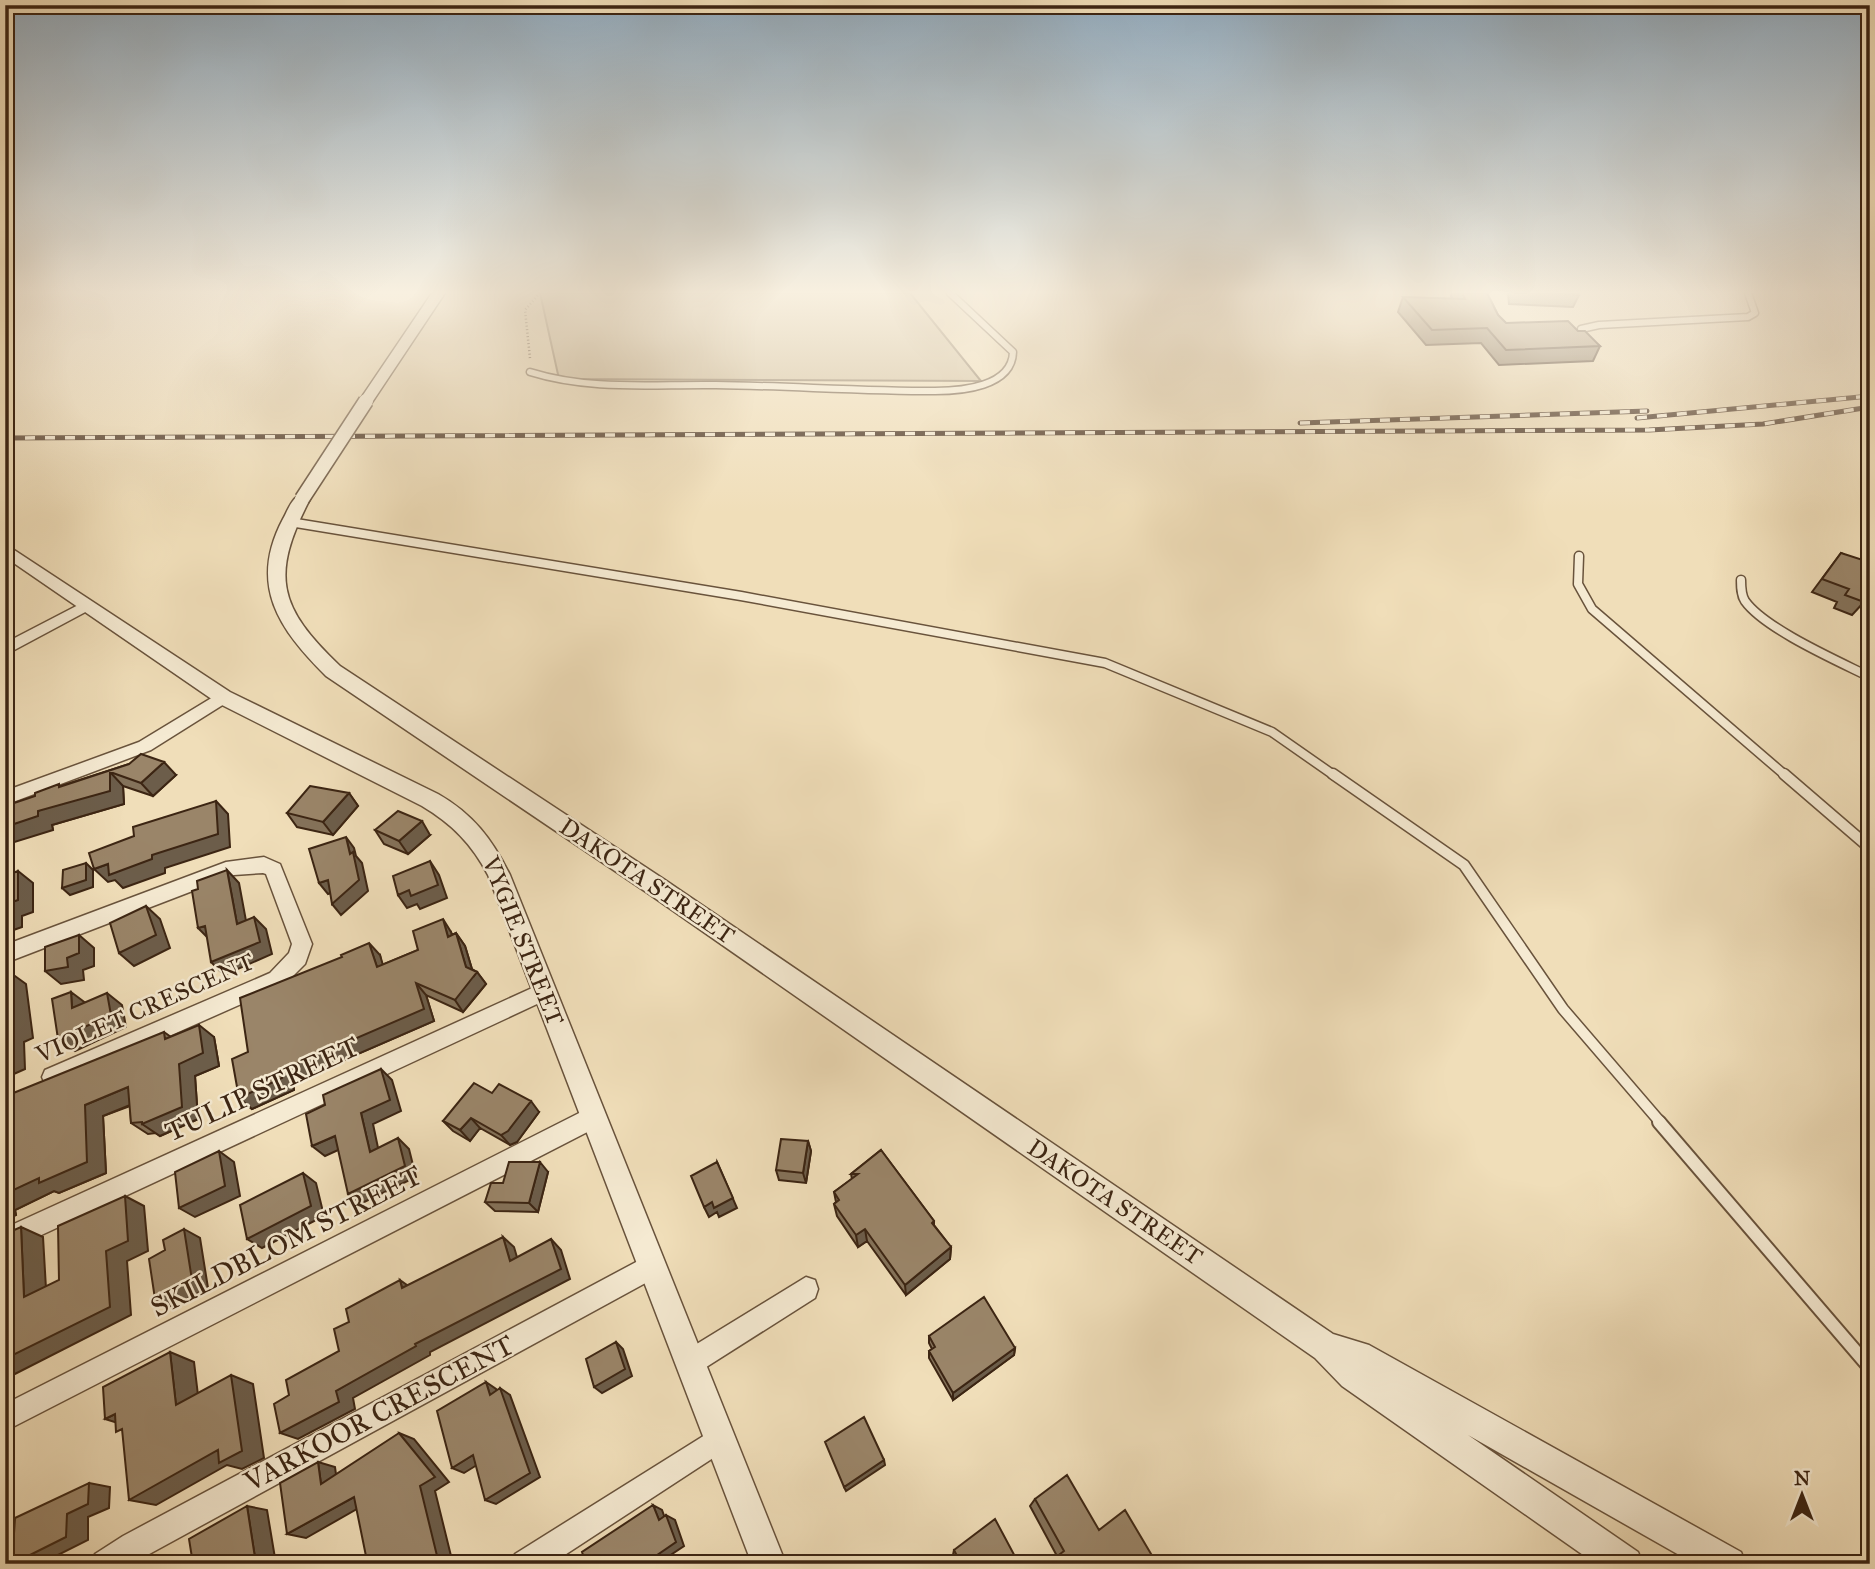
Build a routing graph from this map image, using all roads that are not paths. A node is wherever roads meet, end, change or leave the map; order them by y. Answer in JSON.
{"nodes":[{"id":1,"x":390,"y":366,"type":"edge"},
{"id":2,"x":1011,"y":366,"type":"edge"},
{"id":3,"x":530,"y":372,"type":"road end"},
{"id":4,"x":288,"y":522,"type":"junction"},
{"id":5,"x":5,"y":549,"type":"edge"},
{"id":6,"x":1579,"y":556,"type":"dead end"},
{"id":7,"x":1741,"y":580,"type":"dead end"},
{"id":8,"x":86,"y":606,"type":"junction"},
{"id":9,"x":5,"y":650,"type":"edge"},
{"id":10,"x":1870,"y":677,"type":"edge"},
{"id":11,"x":223,"y":697,"type":"junction"},
{"id":12,"x":5,"y":798,"type":"edge"},
{"id":13,"x":1870,"y":848,"type":"edge"},
{"id":14,"x":5,"y":954,"type":"edge"},
{"id":15,"x":543,"y":992,"type":"junction"},
{"id":16,"x":31,"y":1087,"type":"edge"},
{"id":17,"x":593,"y":1117,"type":"junction"},
{"id":18,"x":5,"y":1240,"type":"edge"},
{"id":19,"x":653,"y":1265,"type":"junction"},
{"id":20,"x":806,"y":1289,"type":"dead end"},
{"id":21,"x":1326,"y":1347,"type":"junction"},
{"id":22,"x":691,"y":1362,"type":"junction"},
{"id":23,"x":1870,"y":1368,"type":"edge"},
{"id":24,"x":5,"y":1418,"type":"edge"},
{"id":25,"x":721,"y":1438,"type":"junction"},
{"id":26,"x":105,"y":1564,"type":"edge"},
{"id":27,"x":525,"y":1564,"type":"edge"},
{"id":28,"x":769,"y":1564,"type":"edge"},
{"id":29,"x":1626,"y":1564,"type":"edge"},
{"id":30,"x":1729,"y":1564,"type":"edge"}],
"edges":[{"from":1,"to":4,"type":"street","name":"DAKOTA STREET","bridge":true},
{"from":2,"to":3,"type":"lane"},
{"from":4,"to":21,"type":"street","name":"DAKOTA STREET"},
{"from":4,"to":23,"type":"lane"},
{"from":5,"to":8,"type":"street","name":"VYGIE STREET"},
{"from":6,"to":13,"type":"lane"},
{"from":7,"to":10,"type":"lane"},
{"from":8,"to":9,"type":"street"},
{"from":8,"to":11,"type":"street","name":"VYGIE STREET"},
{"from":11,"to":12,"type":"street"},
{"from":11,"to":15,"type":"street","name":"VYGIE STREET"},
{"from":14,"to":16,"type":"street","name":"VIOLET CRESCENT"},
{"from":15,"to":17,"type":"street","name":"VYGIE STREET"},
{"from":15,"to":18,"type":"street","name":"TULIP STREET"},
{"from":17,"to":19,"type":"street","name":"VYGIE STREET"},
{"from":17,"to":24,"type":"street","name":"SKILDBLOM STREET"},
{"from":19,"to":22,"type":"street","name":"VYGIE STREET"},
{"from":19,"to":26,"type":"street","name":"VARKOOR CRESCENT"},
{"from":20,"to":22,"type":"street"},
{"from":21,"to":29,"type":"street","name":"DAKOTA STREET"},
{"from":21,"to":30,"type":"street","name":"DAKOTA STREET"},
{"from":22,"to":25,"type":"street","name":"VYGIE STREET"},
{"from":25,"to":27,"type":"street"},
{"from":25,"to":28,"type":"street","name":"VYGIE STREET"}]}
